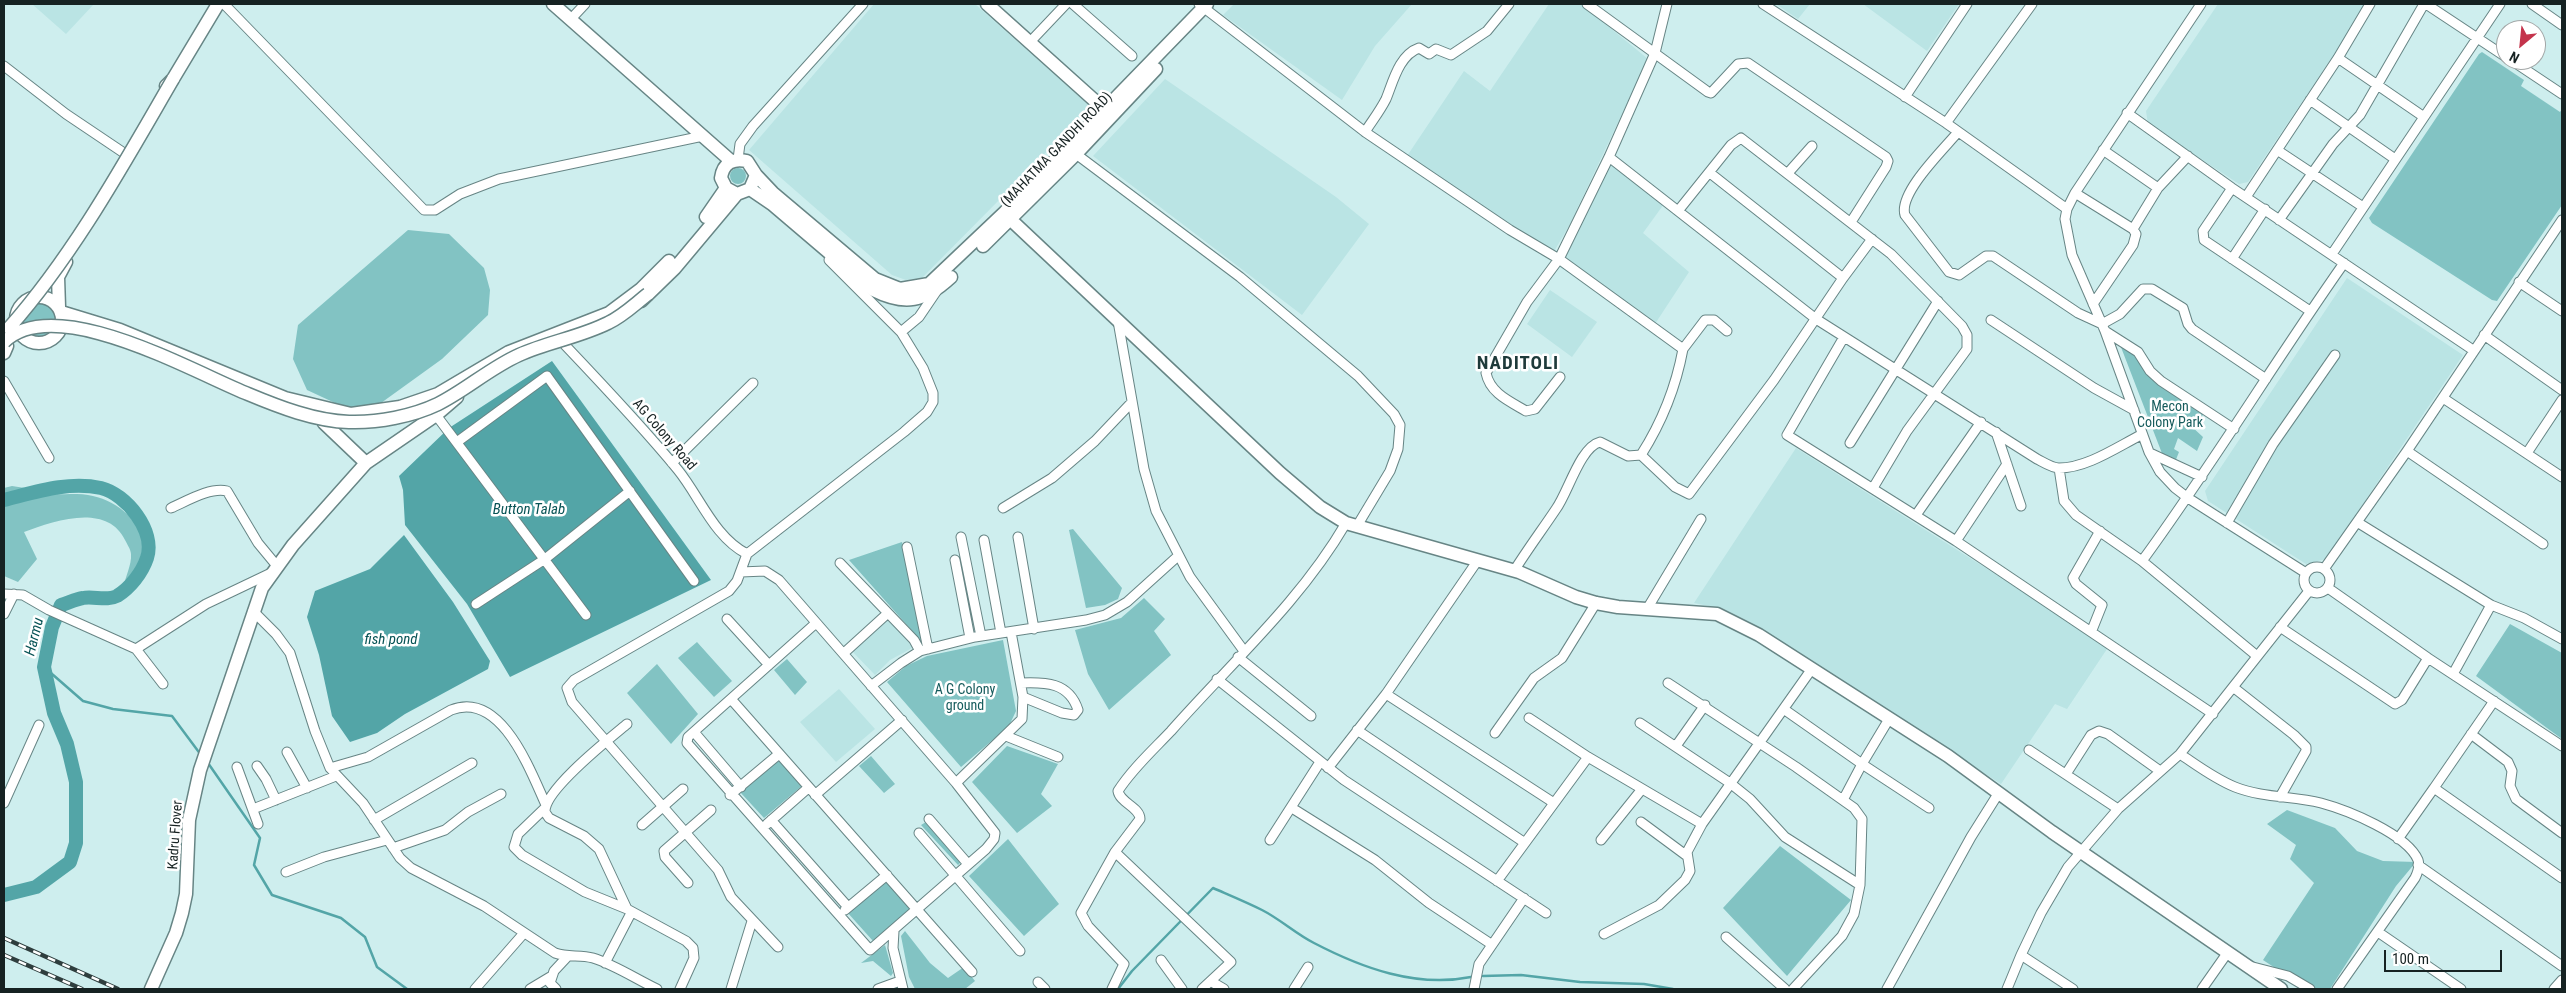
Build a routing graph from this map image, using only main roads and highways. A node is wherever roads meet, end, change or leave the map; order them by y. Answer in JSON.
{"nodes":[{"id":1,"x":218,"y":4,"type":"edge"},
{"id":2,"x":553,"y":4,"type":"edge"},
{"id":3,"x":987,"y":4,"type":"edge"},
{"id":4,"x":1218,"y":4,"type":"edge"},
{"id":5,"x":1205,"y":7,"type":"edge"},
{"id":6,"x":173,"y":79,"type":"junction"},
{"id":7,"x":1104,"y":109,"type":"junction"},
{"id":8,"x":734,"y":160,"type":"junction"},
{"id":9,"x":756,"y":175,"type":"junction"},
{"id":10,"x":750,"y":190,"type":"junction"},
{"id":11,"x":731,"y":191,"type":"junction"},
{"id":12,"x":1008,"y":216,"type":"junction"},
{"id":13,"x":644,"y":292,"type":"junction"},
{"id":14,"x":25,"y":301,"type":"junction"},
{"id":15,"x":60,"y":309,"type":"junction"},
{"id":16,"x":6,"y":330,"type":"edge"},
{"id":17,"x":60,"y":332,"type":"junction"},
{"id":18,"x":22,"y":336,"type":"junction"},
{"id":19,"x":561,"y":338,"type":"junction"},
{"id":20,"x":4,"y":348,"type":"edge"},
{"id":21,"x":466,"y":390,"type":"junction"},
{"id":22,"x":324,"y":423,"type":"junction"},
{"id":23,"x":366,"y":463,"type":"junction"},
{"id":24,"x":151,"y":989,"type":"edge"},
{"id":25,"x":2281,"y":989,"type":"edge"}],
"edges":[{"from":1,"to":6,"type":"main road"},
{"from":2,"to":8,"type":"main road"},
{"from":3,"to":7,"type":"main road"},
{"from":4,"to":5,"type":"main road","name":"(MAHATMA GANDHI ROAD)"},
{"from":5,"to":7,"type":"main road"},
{"from":5,"to":12,"type":"main road","name":"(MAHATMA GANDHI ROAD)"},
{"from":6,"to":14,"type":"main road"},
{"from":6,"to":15,"type":"main road"},
{"from":6,"to":16,"type":"main road","bridge":true},
{"from":7,"to":12,"type":"main road"},
{"from":8,"to":9,"type":"main road"},
{"from":8,"to":11,"type":"main road"},
{"from":9,"to":10,"type":"main road"},
{"from":9,"to":12,"type":"main road"},
{"from":10,"to":11,"type":"main road"},
{"from":10,"to":12,"type":"main road","name":"(MAHATMA GANDHI ROAD)"},
{"from":11,"to":13,"type":"main road"},
{"from":12,"to":25,"type":"main road"},
{"from":13,"to":16,"type":"main road","bridge":true},
{"from":13,"to":19,"type":"main road"},
{"from":13,"to":20,"type":"main road","bridge":true},
{"from":14,"to":15,"type":"main road"},
{"from":14,"to":16,"type":"main road"},
{"from":14,"to":18,"type":"main road"},
{"from":15,"to":17,"type":"main road"},
{"from":15,"to":19,"type":"main road"},
{"from":17,"to":18,"type":"main road"},
{"from":17,"to":22,"type":"main road"},
{"from":18,"to":20,"type":"main road"},
{"from":19,"to":21,"type":"main road"},
{"from":21,"to":22,"type":"main road"},
{"from":21,"to":23,"type":"main road","name":"Kadru Flover"},
{"from":22,"to":23,"type":"main road"},
{"from":23,"to":24,"type":"main road","name":"Kadru Flover"}]}
